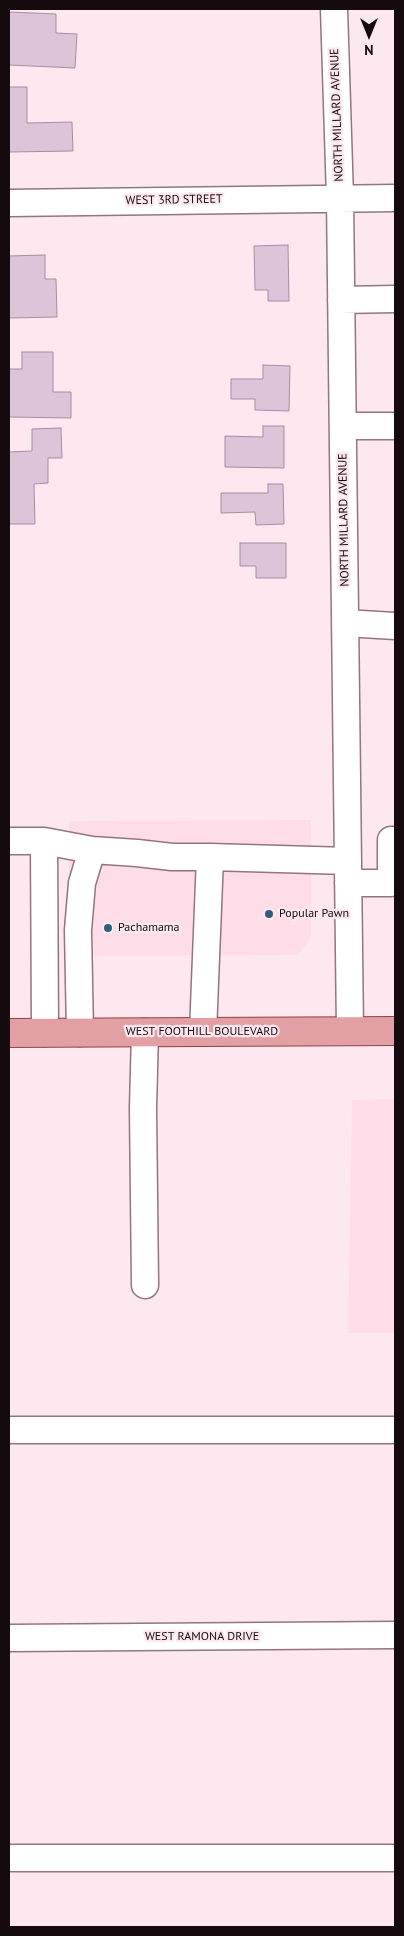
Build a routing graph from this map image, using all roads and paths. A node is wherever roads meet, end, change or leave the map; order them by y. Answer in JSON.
{"nodes":[{"id":1,"x":334,"y":9,"type":"edge"},
{"id":2,"x":340,"y":198,"type":"junction"},
{"id":3,"x":395,"y":198,"type":"edge"},
{"id":4,"x":9,"y":203,"type":"edge"},
{"id":5,"x":395,"y":299,"type":"edge"},
{"id":6,"x":341,"y":300,"type":"junction"},
{"id":7,"x":343,"y":426,"type":"junction"},
{"id":8,"x":395,"y":426,"type":"edge"},
{"id":9,"x":345,"y":622,"type":"junction"},
{"id":10,"x":395,"y":626,"type":"edge"},
{"id":11,"x":395,"y":840,"type":"edge"},
{"id":12,"x":9,"y":841,"type":"edge"},
{"id":13,"x":44,"y":841,"type":"junction"},
{"id":14,"x":92,"y":850,"type":"junction"},
{"id":15,"x":210,"y":857,"type":"junction"},
{"id":16,"x":348,"y":872,"type":"junction"},
{"id":17,"x":350,"y":1031,"type":"junction"},
{"id":18,"x":395,"y":1031,"type":"edge"},
{"id":19,"x":145,"y":1032,"type":"junction"},
{"id":20,"x":203,"y":1032,"type":"junction"},
{"id":21,"x":9,"y":1033,"type":"edge"},
{"id":22,"x":45,"y":1033,"type":"junction"},
{"id":23,"x":80,"y":1033,"type":"junction"},
{"id":24,"x":145,"y":1285,"type":"dead end"},
{"id":25,"x":9,"y":1430,"type":"edge"},
{"id":26,"x":395,"y":1430,"type":"edge"},
{"id":27,"x":395,"y":1635,"type":"edge"},
{"id":28,"x":9,"y":1638,"type":"edge"},
{"id":29,"x":9,"y":1858,"type":"edge"},
{"id":30,"x":395,"y":1858,"type":"edge"}],
"edges":[{"from":1,"to":2,"type":"street","name":"NORTH MILLARD AVENUE"},
{"from":2,"to":3,"type":"street","name":"WEST 3RD STREET"},
{"from":2,"to":4,"type":"street","name":"WEST 3RD STREET"},
{"from":2,"to":6,"type":"street","name":"NORTH MILLARD AVENUE"},
{"from":5,"to":6,"type":"street"},
{"from":6,"to":7,"type":"street","name":"NORTH MILLARD AVENUE"},
{"from":7,"to":8,"type":"street"},
{"from":7,"to":9,"type":"street","name":"NORTH MILLARD AVENUE"},
{"from":9,"to":10,"type":"street"},
{"from":9,"to":16,"type":"street","name":"NORTH MILLARD AVENUE"},
{"from":11,"to":16,"type":"street"},
{"from":12,"to":13,"type":"street"},
{"from":13,"to":14,"type":"street"},
{"from":13,"to":22,"type":"street"},
{"from":14,"to":15,"type":"street"},
{"from":14,"to":23,"type":"street"},
{"from":15,"to":16,"type":"street"},
{"from":15,"to":20,"type":"street"},
{"from":16,"to":17,"type":"street","name":"NORTH MILLARD AVENUE"},
{"from":17,"to":18,"type":"main road","name":"WEST FOOTHILL BOULEVARD"},
{"from":17,"to":20,"type":"main road","name":"WEST FOOTHILL BOULEVARD"},
{"from":19,"to":20,"type":"main road","name":"WEST FOOTHILL BOULEVARD"},
{"from":19,"to":23,"type":"main road","name":"WEST FOOTHILL BOULEVARD"},
{"from":19,"to":24,"type":"street"},
{"from":21,"to":22,"type":"main road","name":"WEST FOOTHILL BOULEVARD"},
{"from":22,"to":23,"type":"main road","name":"WEST FOOTHILL BOULEVARD"},
{"from":25,"to":26,"type":"street"},
{"from":27,"to":28,"type":"street","name":"WEST RAMONA DRIVE"},
{"from":29,"to":30,"type":"street"}]}
